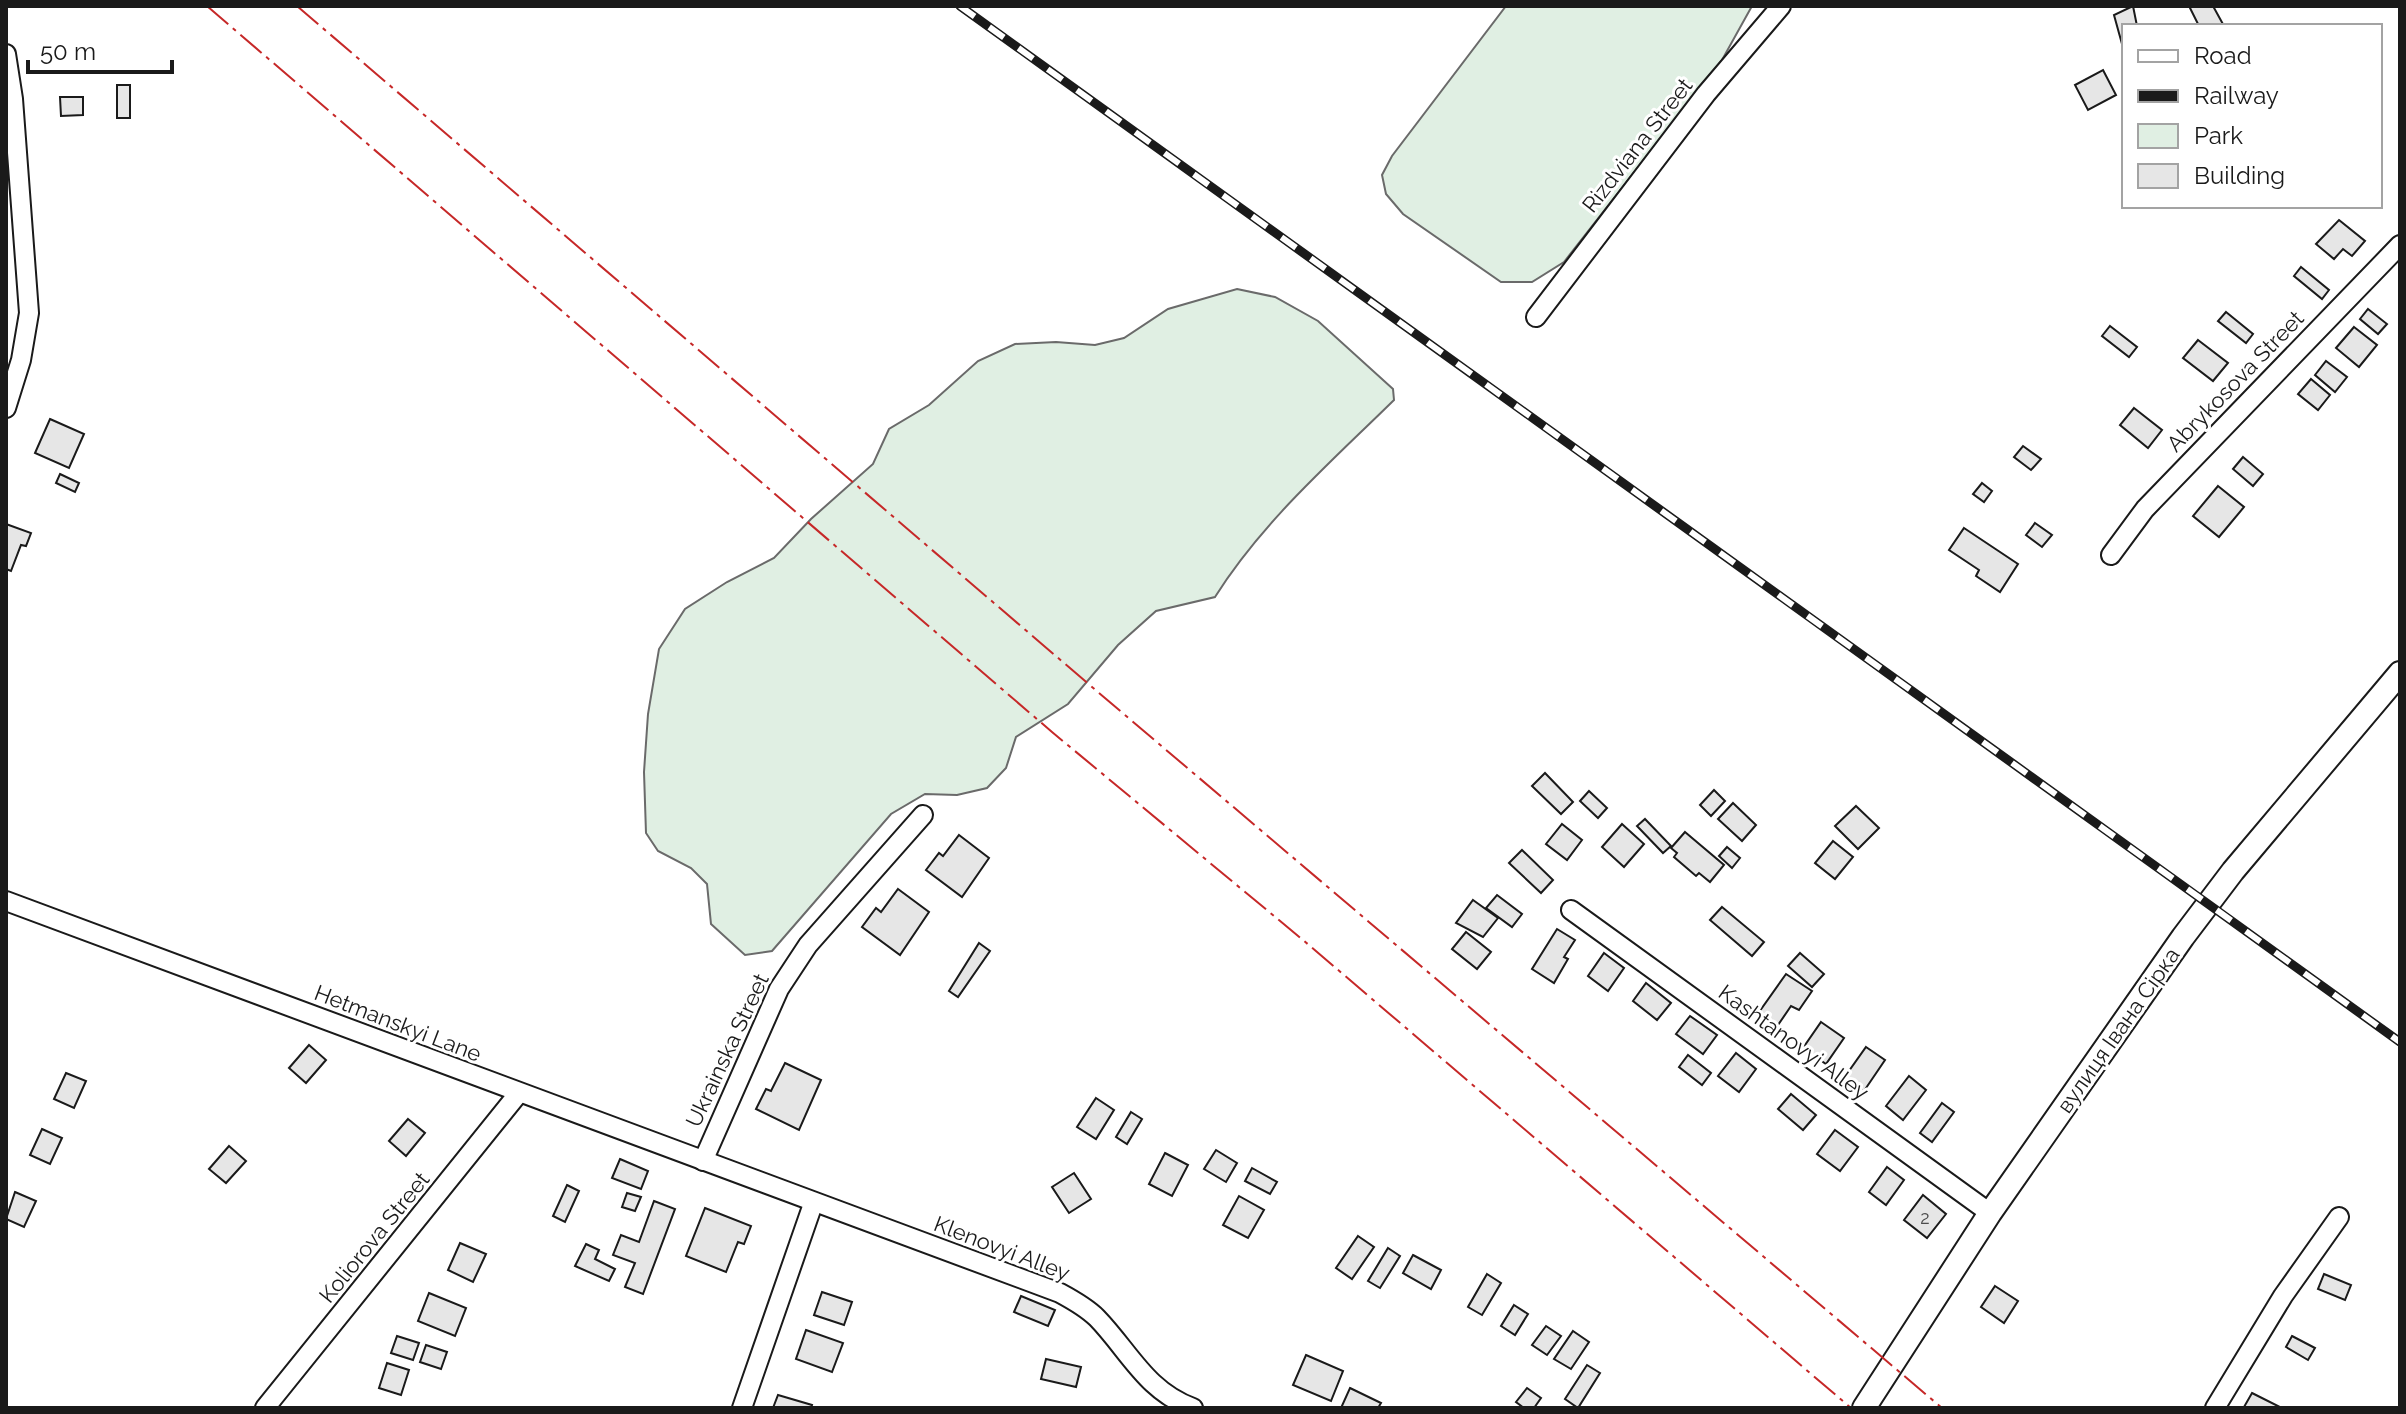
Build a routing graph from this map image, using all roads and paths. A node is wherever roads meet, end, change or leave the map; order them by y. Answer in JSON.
{"nodes":[{"id":1,"x":1781,"y":6,"type":"edge"},
{"id":2,"x":6,"y":54,"type":"edge"},
{"id":3,"x":2400,"y":245,"type":"edge"},
{"id":4,"x":1536,"y":317,"type":"dead end"},
{"id":5,"x":6,"y":408,"type":"edge"},
{"id":6,"x":2111,"y":555,"type":"dead end"},
{"id":7,"x":2400,"y":673,"type":"edge"},
{"id":8,"x":923,"y":815,"type":"dead end"},
{"id":9,"x":6,"y":901,"type":"edge"},
{"id":10,"x":1571,"y":910,"type":"dead end"},
{"id":11,"x":518,"y":1094,"type":"junction"},
{"id":12,"x":703,"y":1161,"type":"junction"},
{"id":13,"x":813,"y":1204,"type":"junction"},
{"id":14,"x":1990,"y":1213,"type":"junction"},
{"id":15,"x":2339,"y":1217,"type":"dead end"},
{"id":16,"x":1189,"y":1407,"type":"edge"},
{"id":17,"x":265,"y":1408,"type":"edge"},
{"id":18,"x":742,"y":1408,"type":"edge"},
{"id":19,"x":1864,"y":1408,"type":"edge"},
{"id":20,"x":2215,"y":1408,"type":"edge"}],
"edges":[{"from":1,"to":4,"type":"street","name":"Rizdviana Street"},
{"from":2,"to":5,"type":"street"},
{"from":3,"to":6,"type":"street","name":"Abrykosova Street"},
{"from":7,"to":14,"type":"street","name":"вулиця Івана Сірка"},
{"from":8,"to":12,"type":"street","name":"Ukrainska Street"},
{"from":9,"to":11,"type":"street","name":"Hetmanskyi Lane"},
{"from":10,"to":14,"type":"street","name":"Kashtanovyi Alley"},
{"from":11,"to":12,"type":"street","name":"Hetmanskyi Lane"},
{"from":11,"to":17,"type":"street","name":"Koliorova Street"},
{"from":12,"to":13,"type":"street","name":"Klenovyi Alley"},
{"from":13,"to":16,"type":"street","name":"Klenovyi Alley"},
{"from":13,"to":18,"type":"street"},
{"from":14,"to":19,"type":"street","name":"вулиця Івана Сірка"},
{"from":15,"to":20,"type":"street"}]}
